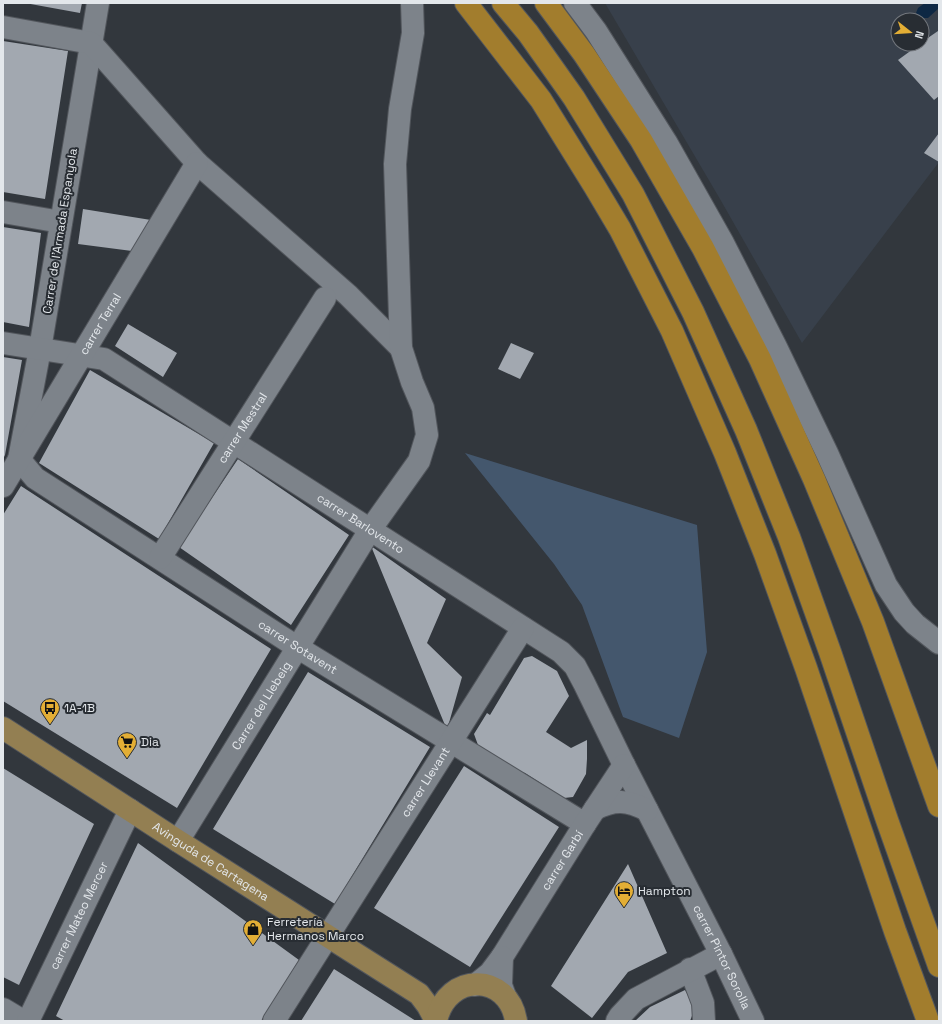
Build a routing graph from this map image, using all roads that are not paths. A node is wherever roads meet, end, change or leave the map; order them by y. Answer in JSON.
{"nodes":[{"id":1,"x":98,"y":3,"type":"edge"},
{"id":2,"x":412,"y":3,"type":"edge"},
{"id":3,"x":466,"y":3,"type":"edge"},
{"id":4,"x":503,"y":3,"type":"edge"},
{"id":5,"x":546,"y":3,"type":"edge"},
{"id":6,"x":574,"y":3,"type":"edge"},
{"id":7,"x":3,"y":27,"type":"edge"},
{"id":8,"x":91,"y":43,"type":"junction"},
{"id":9,"x":197,"y":163,"type":"junction"},
{"id":10,"x":3,"y":212,"type":"edge"},
{"id":11,"x":61,"y":222,"type":"junction"},
{"id":12,"x":325,"y":298,"type":"dead end"},
{"id":13,"x":3,"y":343,"type":"edge"},
{"id":14,"x":401,"y":348,"type":"junction"},
{"id":15,"x":40,"y":349,"type":"junction"},
{"id":16,"x":82,"y":355,"type":"junction"},
{"id":17,"x":233,"y":442,"type":"junction"},
{"id":18,"x":19,"y":459,"type":"junction"},
{"id":19,"x":3,"y":486,"type":"edge"},
{"id":20,"x":370,"y":530,"type":"junction"},
{"id":21,"x":160,"y":558,"type":"junction"},
{"id":22,"x":523,"y":628,"type":"junction"},
{"id":23,"x":939,"y":643,"type":"edge"},
{"id":24,"x":298,"y":647,"type":"junction"},
{"id":25,"x":3,"y":728,"type":"edge"},
{"id":26,"x":451,"y":743,"type":"junction"},
{"id":27,"x":624,"y":766,"type":"junction"},
{"id":28,"x":939,"y":806,"type":"edge"},
{"id":29,"x":130,"y":810,"type":"junction"},
{"id":30,"x":647,"y":810,"type":"junction"},
{"id":31,"x":590,"y":817,"type":"junction"},
{"id":32,"x":178,"y":841,"type":"junction"},
{"id":33,"x":328,"y":937,"type":"junction"},
{"id":34,"x":721,"y":954,"type":"junction"},
{"id":35,"x":502,"y":957,"type":"junction"},
{"id":36,"x":939,"y":966,"type":"edge"},
{"id":37,"x":690,"y":969,"type":"junction"},
{"id":38,"x":475,"y":984,"type":"junction"},
{"id":39,"x":419,"y":994,"type":"junction"},
{"id":40,"x":450,"y":994,"type":"junction"},
{"id":41,"x":504,"y":996,"type":"junction"},
{"id":42,"x":3,"y":1009,"type":"edge"},
{"id":43,"x":23,"y":1021,"type":"edge"},
{"id":44,"x":28,"y":1021,"type":"edge"},
{"id":45,"x":274,"y":1021,"type":"edge"},
{"id":46,"x":436,"y":1021,"type":"edge"},
{"id":47,"x":516,"y":1021,"type":"edge"},
{"id":48,"x":617,"y":1021,"type":"edge"},
{"id":49,"x":704,"y":1021,"type":"edge"},
{"id":50,"x":753,"y":1021,"type":"edge"},
{"id":51,"x":928,"y":1021,"type":"edge"}],
"edges":[{"from":1,"to":8,"type":"street","name":"Carrer de l'Armada Espanyola"},
{"from":2,"to":14,"type":"street"},
{"from":3,"to":51,"type":"highway"},
{"from":4,"to":36,"type":"highway"},
{"from":5,"to":28,"type":"highway"},
{"from":6,"to":23,"type":"street"},
{"from":7,"to":8,"type":"street"},
{"from":8,"to":9,"type":"street"},
{"from":8,"to":11,"type":"street","name":"Carrer de l'Armada Espanyola"},
{"from":9,"to":14,"type":"street"},
{"from":9,"to":16,"type":"street","name":"carrer Terral"},
{"from":10,"to":11,"type":"street"},
{"from":11,"to":15,"type":"street","name":"Carrer de l'Armada Espanyola"},
{"from":12,"to":17,"type":"street","name":"carrer Mestral"},
{"from":13,"to":15,"type":"street","name":"carrer Barlovento"},
{"from":14,"to":20,"type":"street","name":"Carrer del Llebeig"},
{"from":15,"to":16,"type":"street","name":"carrer Barlovento"},
{"from":15,"to":18,"type":"street","name":"Carrer de l'Armada Espanyola"},
{"from":16,"to":17,"type":"street","name":"carrer Barlovento"},
{"from":16,"to":18,"type":"street","name":"carrer Terral"},
{"from":17,"to":20,"type":"street","name":"carrer Barlovento"},
{"from":17,"to":21,"type":"street","name":"carrer Mestral"},
{"from":18,"to":19,"type":"street","name":"carrer Terral"},
{"from":18,"to":21,"type":"street","name":"carrer Sotavent"},
{"from":20,"to":22,"type":"street","name":"carrer Barlovento"},
{"from":20,"to":24,"type":"street","name":"Carrer del Llebeig"},
{"from":21,"to":24,"type":"street","name":"carrer Sotavent"},
{"from":22,"to":26,"type":"street","name":"carrer Llevant"},
{"from":22,"to":27,"type":"street","name":"carrer Barlovento"},
{"from":24,"to":26,"type":"street","name":"carrer Sotavent"},
{"from":24,"to":32,"type":"street","name":"Carrer del Llebeig"},
{"from":25,"to":29,"type":"main road","name":"Avinguda de Cartagena"},
{"from":26,"to":31,"type":"street","name":"carrer Sotavent"},
{"from":26,"to":33,"type":"street","name":"carrer Llevant"},
{"from":27,"to":30,"type":"street","name":"carrer Pintor Sorolla"},
{"from":27,"to":31,"type":"street","name":"carrer Garbí"},
{"from":29,"to":32,"type":"main road","name":"Avinguda de Cartagena"},
{"from":29,"to":44,"type":"street","name":"carrer Mateo Mercer"},
{"from":30,"to":31,"type":"street"},
{"from":30,"to":34,"type":"street","name":"carrer Pintor Sorolla"},
{"from":31,"to":35,"type":"street","name":"carrer Garbí"},
{"from":32,"to":33,"type":"main road","name":"Avinguda de Cartagena"},
{"from":33,"to":39,"type":"main road","name":"Avinguda de Cartagena"},
{"from":33,"to":45,"type":"street","name":"carrer Llevant"},
{"from":34,"to":37,"type":"street"},
{"from":34,"to":50,"type":"street","name":"carrer Pintor Sorolla"},
{"from":35,"to":38,"type":"street","name":"carrer Garbí"},
{"from":35,"to":41,"type":"street"},
{"from":37,"to":48,"type":"street"},
{"from":37,"to":49,"type":"street"},
{"from":38,"to":40,"type":"main road"},
{"from":38,"to":41,"type":"main road"},
{"from":39,"to":40,"type":"main road"},
{"from":39,"to":46,"type":"main road"},
{"from":40,"to":46,"type":"main road"},
{"from":41,"to":47,"type":"main road"},
{"from":42,"to":43,"type":"street"}]}
